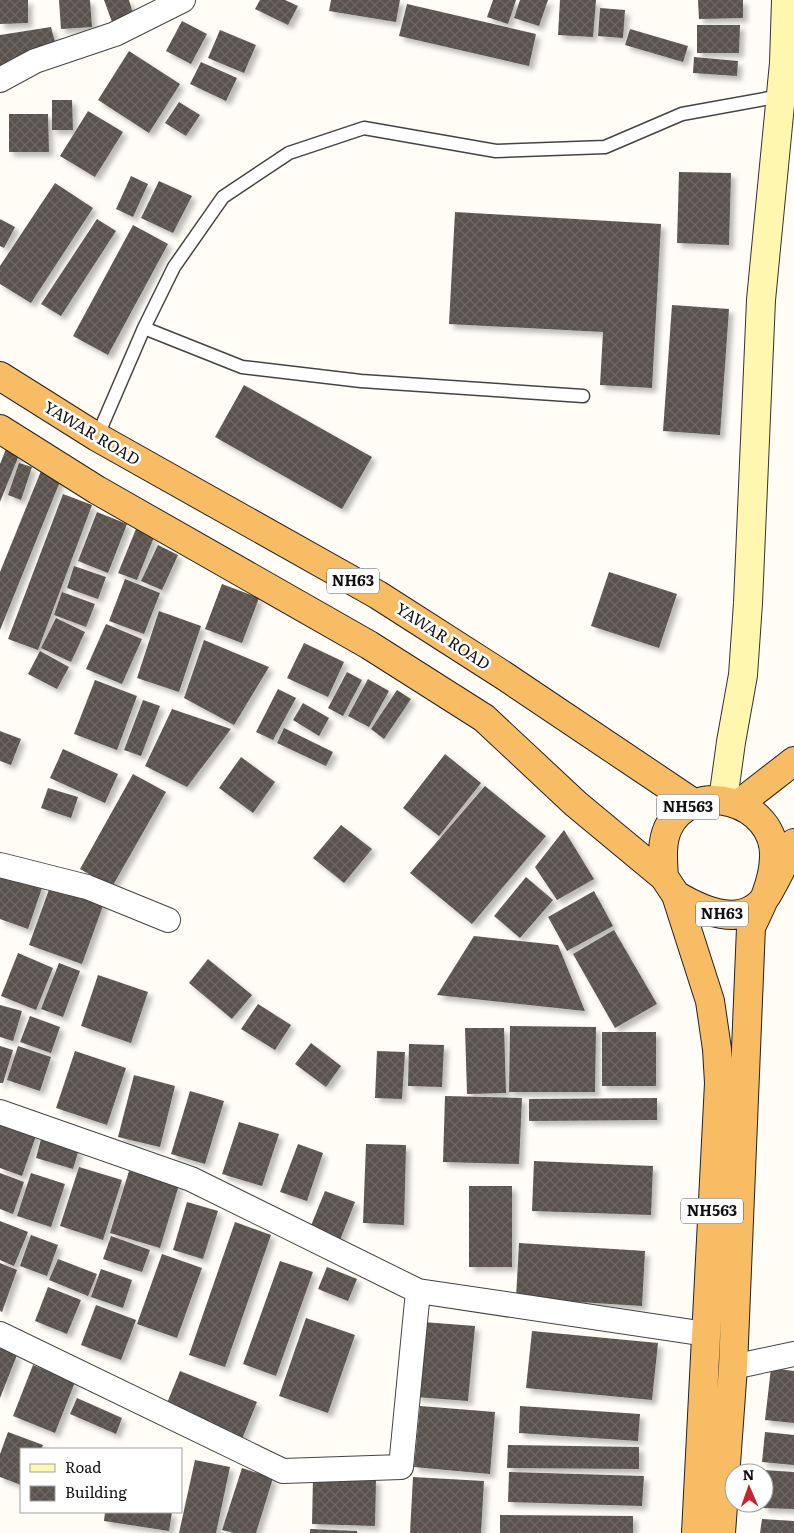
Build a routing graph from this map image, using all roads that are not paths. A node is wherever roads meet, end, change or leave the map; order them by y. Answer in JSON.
{"nodes":[{"id":1,"x":183,"y":0,"type":"edge"},
{"id":2,"x":786,"y":0,"type":"edge"},
{"id":3,"x":0,"y":80,"type":"edge"},
{"id":4,"x":781,"y":96,"type":"junction"},
{"id":5,"x":144,"y":328,"type":"junction"},
{"id":6,"x":0,"y":376,"type":"edge"},
{"id":7,"x":583,"y":396,"type":"dead end"},
{"id":8,"x":0,"y":429,"type":"edge"},
{"id":9,"x":97,"y":437,"type":"junction"},
{"id":10,"x":794,"y":761,"type":"edge"},
{"id":11,"x":732,"y":802,"type":"junction"},
{"id":12,"x":695,"y":804,"type":"junction"},
{"id":13,"x":794,"y":843,"type":"edge"},
{"id":14,"x":0,"y":865,"type":"edge"},
{"id":15,"x":670,"y":886,"type":"junction"},
{"id":16,"x":766,"y":896,"type":"junction"},
{"id":17,"x":168,"y":920,"type":"dead end"},
{"id":18,"x":0,"y":1112,"type":"edge"},
{"id":19,"x":418,"y":1291,"type":"junction"},
{"id":20,"x":0,"y":1334,"type":"edge"},
{"id":21,"x":706,"y":1334,"type":"junction"},
{"id":22,"x":794,"y":1354,"type":"edge"},
{"id":23,"x":733,"y":1367,"type":"junction"},
{"id":24,"x":696,"y":1533,"type":"edge"},
{"id":25,"x":721,"y":1533,"type":"edge"}],
"edges":[{"from":1,"to":3,"type":"street"},
{"from":2,"to":4,"type":"main road"},
{"from":4,"to":5,"type":"lane"},
{"from":4,"to":11,"type":"main road"},
{"from":5,"to":7,"type":"lane"},
{"from":5,"to":9,"type":"lane"},
{"from":6,"to":9,"type":"highway","name":"YAWAR ROAD","number":"NH63"},
{"from":8,"to":15,"type":"highway","number":"NH63"},
{"from":9,"to":12,"type":"highway","name":"YAWAR ROAD","number":"NH63"},
{"from":10,"to":11,"type":"highway"},
{"from":11,"to":12,"type":"highway","number":"NH563"},
{"from":11,"to":16,"type":"highway","number":"NH563"},
{"from":12,"to":15,"type":"highway","number":"NH563"},
{"from":13,"to":16,"type":"highway","number":"NH63"},
{"from":14,"to":17,"type":"street"},
{"from":15,"to":16,"type":"highway","number":"NH63"},
{"from":15,"to":21,"type":"highway","number":"NH563"},
{"from":16,"to":23,"type":"highway","number":"NH563"},
{"from":18,"to":19,"type":"street"},
{"from":19,"to":20,"type":"street"},
{"from":19,"to":21,"type":"street"},
{"from":21,"to":24,"type":"highway","number":"NH563"},
{"from":22,"to":23,"type":"street"},
{"from":23,"to":25,"type":"highway","number":"NH563"}]}
